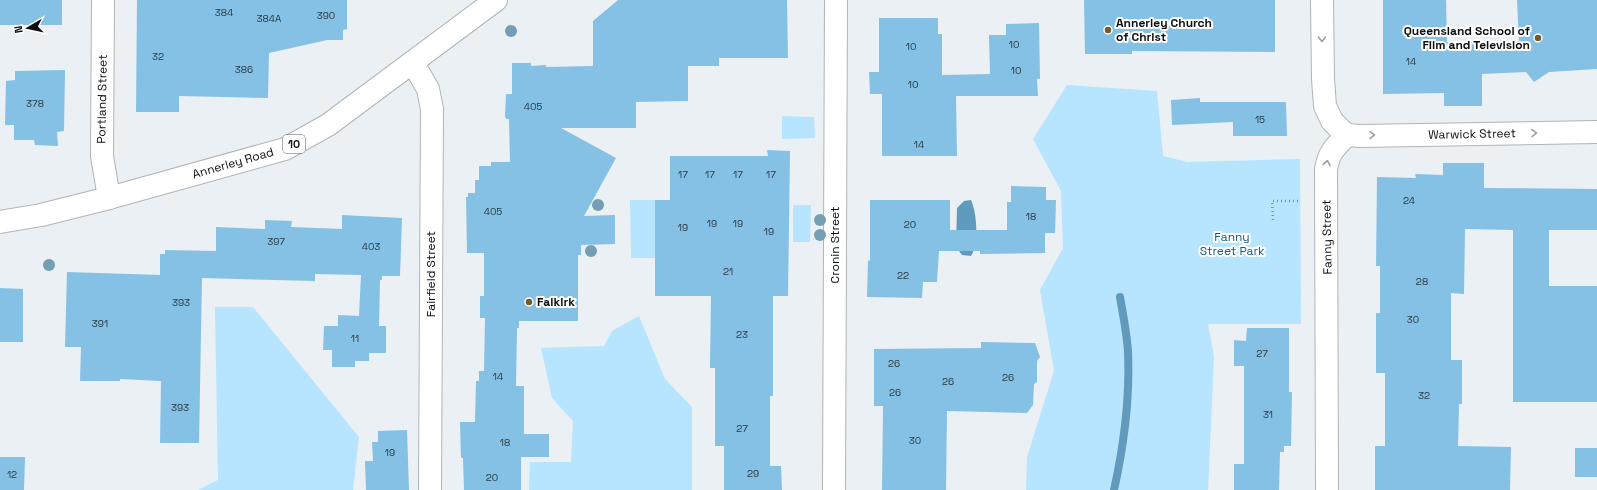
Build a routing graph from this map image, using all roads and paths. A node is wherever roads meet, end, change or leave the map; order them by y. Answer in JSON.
{"nodes":[{"id":1,"x":103,"y":0,"type":"edge"},
{"id":2,"x":496,"y":0,"type":"edge"},
{"id":3,"x":836,"y":0,"type":"edge"},
{"id":4,"x":1322,"y":0,"type":"edge"},
{"id":5,"x":412,"y":63,"type":"junction"},
{"id":6,"x":1597,"y":132,"type":"edge"},
{"id":7,"x":1347,"y":135,"type":"junction"},
{"id":8,"x":109,"y":198,"type":"junction"},
{"id":9,"x":1302,"y":201,"type":"dead end"},
{"id":10,"x":1273,"y":220,"type":"dead end"},
{"id":11,"x":0,"y":222,"type":"edge"},
{"id":12,"x":430,"y":490,"type":"edge"},
{"id":13,"x":834,"y":490,"type":"edge"},
{"id":14,"x":1327,"y":490,"type":"edge"}],
"edges":[{"from":1,"to":8,"type":"street","name":"Portland Street"},
{"from":2,"to":5,"type":"street","name":"Annerley Road","number":"10"},
{"from":3,"to":13,"type":"street","name":"Cronin Street"},
{"from":4,"to":7,"type":"street","one_way":true},
{"from":5,"to":8,"type":"street","name":"Annerley Road","number":"10"},
{"from":5,"to":12,"type":"street","name":"Fairfield Street"},
{"from":7,"to":6,"type":"street","name":"Warwick Street","one_way":true},
{"from":14,"to":7,"type":"street","name":"Fanny Street","one_way":true},
{"from":8,"to":11,"type":"street","name":"Annerley Road","number":"10"},
{"from":9,"to":10,"type":"path"}]}
